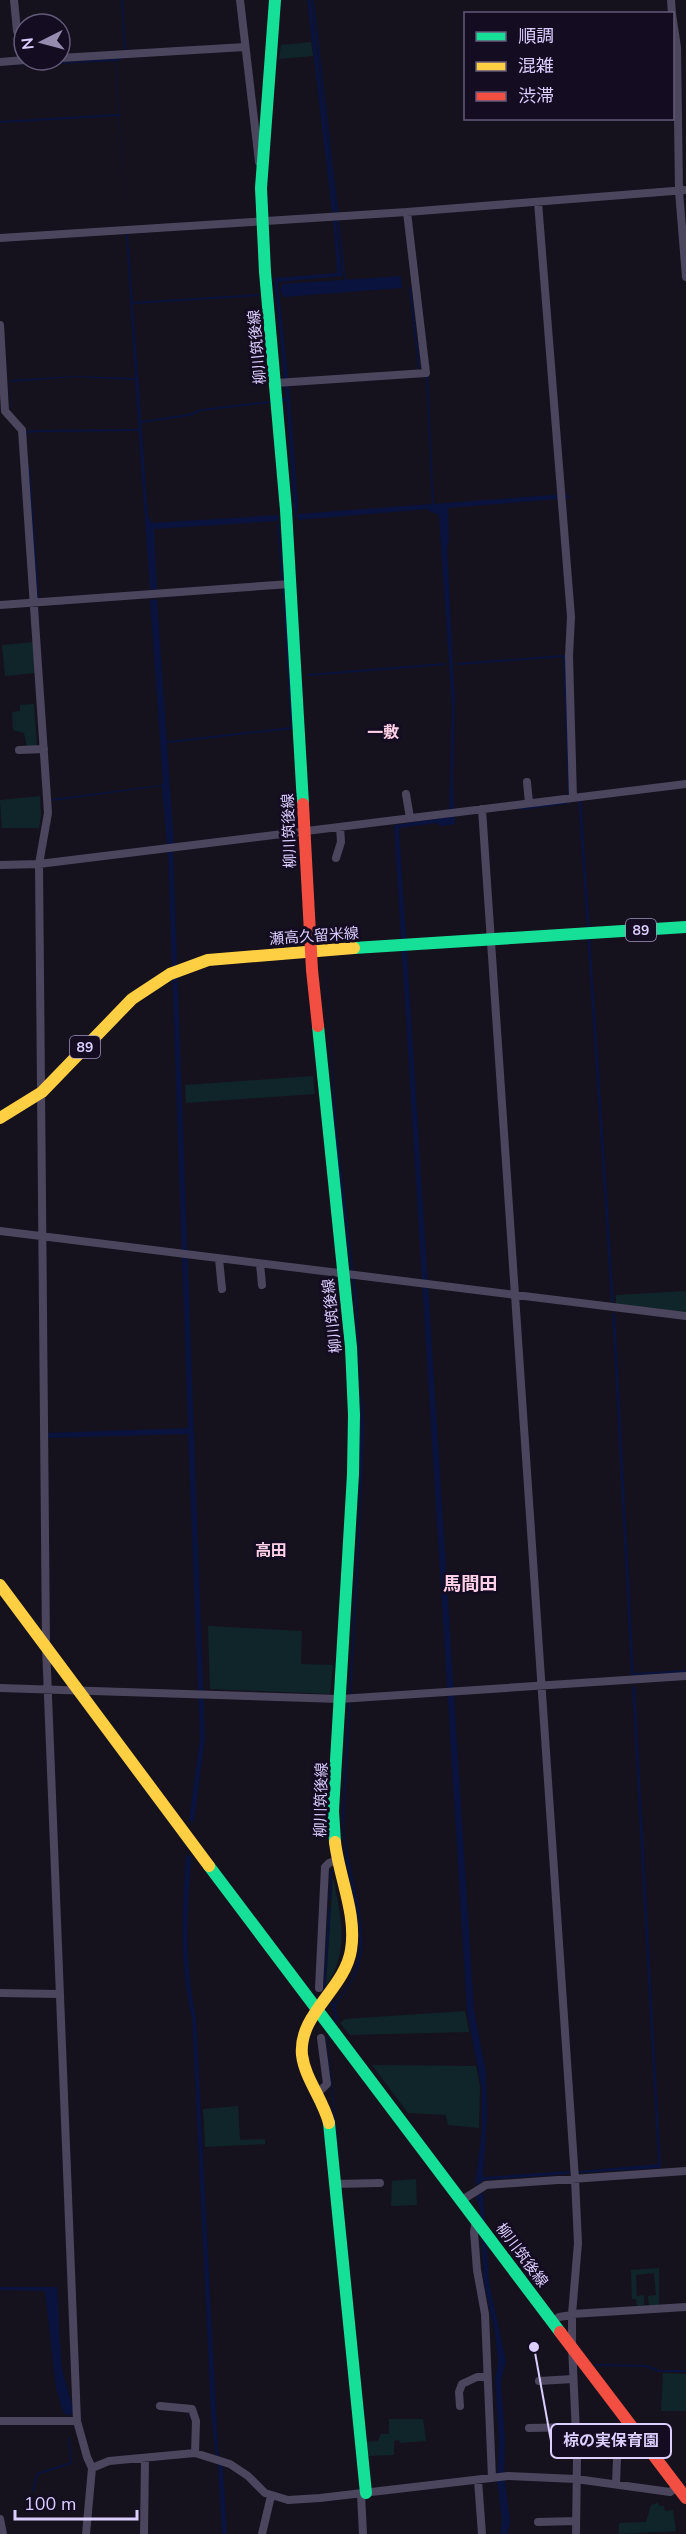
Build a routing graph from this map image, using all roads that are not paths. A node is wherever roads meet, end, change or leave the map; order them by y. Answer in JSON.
{"nodes":[{"id":1,"x":240,"y":0,"type":"edge"},
{"id":2,"x":275,"y":0,"type":"edge"},
{"id":3,"x":674,"y":27,"type":"edge"},
{"id":4,"x":245,"y":47,"type":"junction"},
{"id":5,"x":72,"y":57,"type":"edge"},
{"id":6,"x":259,"y":162,"type":"dead end"},
{"id":7,"x":683,"y":191,"type":"edge"},
{"id":8,"x":538,"y":202,"type":"junction"},
{"id":9,"x":407,"y":212,"type":"junction"},
{"id":10,"x":263,"y":221,"type":"junction"},
{"id":11,"x":0,"y":238,"type":"edge"},
{"id":12,"x":686,"y":277,"type":"edge"},
{"id":13,"x":0,"y":325,"type":"edge"},
{"id":14,"x":276,"y":383,"type":"junction"},
{"id":15,"x":290,"y":584,"type":"junction"},
{"id":16,"x":34,"y":603,"type":"junction"},
{"id":17,"x":0,"y":605,"type":"edge"},
{"id":18,"x":44,"y":749,"type":"junction"},
{"id":19,"x":19,"y":750,"type":"dead end"},
{"id":20,"x":527,"y":782,"type":"dead end"},
{"id":21,"x":686,"y":784,"type":"edge"},
{"id":22,"x":406,"y":794,"type":"dead end"},
{"id":23,"x":573,"y":798,"type":"junction"},
{"id":24,"x":529,"y":803,"type":"junction"},
{"id":25,"x":482,"y":809,"type":"junction"},
{"id":26,"x":410,"y":818,"type":"junction"},
{"id":27,"x":340,"y":827,"type":"junction"},
{"id":28,"x":303,"y":832,"type":"junction"},
{"id":29,"x":336,"y":858,"type":"dead end"},
{"id":30,"x":39,"y":864,"type":"junction"},
{"id":31,"x":0,"y":865,"type":"edge"},
{"id":32,"x":686,"y":927,"type":"edge"},
{"id":33,"x":491,"y":939,"type":"junction"},
{"id":34,"x":320,"y":950,"type":"junction"},
{"id":35,"x":42,"y":1092,"type":"junction"},
{"id":36,"x":0,"y":1118,"type":"edge"},
{"id":37,"x":0,"y":1231,"type":"edge"},
{"id":38,"x":44,"y":1237,"type":"junction"},
{"id":39,"x":219,"y":1259,"type":"junction"},
{"id":40,"x":260,"y":1264,"type":"junction"},
{"id":41,"x":343,"y":1274,"type":"junction"},
{"id":42,"x":262,"y":1285,"type":"dead end"},
{"id":43,"x":222,"y":1289,"type":"dead end"},
{"id":44,"x":515,"y":1295,"type":"junction"},
{"id":45,"x":686,"y":1316,"type":"edge"},
{"id":46,"x":0,"y":1585,"type":"edge"},
{"id":47,"x":46,"y":1646,"type":"junction"},
{"id":48,"x":686,"y":1676,"type":"edge"},
{"id":49,"x":542,"y":1685,"type":"junction"},
{"id":50,"x":0,"y":1688,"type":"edge"},
{"id":51,"x":48,"y":1689,"type":"junction"},
{"id":52,"x":79,"y":1690,"type":"junction"},
{"id":53,"x":340,"y":1699,"type":"junction"},
{"id":54,"x":338,"y":1860,"type":"junction"},
{"id":55,"x":319,"y":1988,"type":"dead end"},
{"id":56,"x":0,"y":1993,"type":"edge"},
{"id":57,"x":59,"y":1994,"type":"junction"},
{"id":58,"x":318,"y":2012,"type":"junction"},
{"id":59,"x":321,"y":2038,"type":"dead end"},
{"id":60,"x":318,"y":2093,"type":"junction"},
{"id":61,"x":686,"y":2171,"type":"edge"},
{"id":62,"x":575,"y":2179,"type":"junction"},
{"id":63,"x":380,"y":2183,"type":"dead end"},
{"id":64,"x":335,"y":2184,"type":"junction"},
{"id":65,"x":462,"y":2200,"type":"junction"},
{"id":66,"x":476,"y":2219,"type":"junction"},
{"id":67,"x":686,"y":2307,"type":"edge"},
{"id":68,"x":572,"y":2314,"type":"junction"},
{"id":69,"x":553,"y":2321,"type":"junction"},
{"id":70,"x":572,"y":2346,"type":"junction"},
{"id":71,"x":486,"y":2377,"type":"junction"},
{"id":72,"x":573,"y":2379,"type":"junction"},
{"id":73,"x":539,"y":2381,"type":"dead end"},
{"id":74,"x":160,"y":2406,"type":"dead end"},
{"id":75,"x":460,"y":2406,"type":"dead end"},
{"id":76,"x":0,"y":2421,"type":"edge"},
{"id":77,"x":77,"y":2421,"type":"junction"},
{"id":78,"x":575,"y":2427,"type":"junction"},
{"id":79,"x":529,"y":2428,"type":"dead end"},
{"id":80,"x":195,"y":2453,"type":"junction"},
{"id":81,"x":145,"y":2458,"type":"junction"},
{"id":82,"x":617,"y":2458,"type":"dead end"},
{"id":83,"x":92,"y":2468,"type":"junction"},
{"id":84,"x":492,"y":2478,"type":"junction"},
{"id":85,"x":576,"y":2479,"type":"junction"},
{"id":86,"x":478,"y":2480,"type":"junction"},
{"id":87,"x":616,"y":2484,"type":"junction"},
{"id":88,"x":364,"y":2493,"type":"junction"},
{"id":89,"x":683,"y":2494,"type":"edge"},
{"id":90,"x":271,"y":2496,"type":"junction"},
{"id":91,"x":0,"y":2519,"type":"edge"},
{"id":92,"x":576,"y":2521,"type":"junction"},
{"id":93,"x":538,"y":2522,"type":"dead end"},
{"id":94,"x":3,"y":2534,"type":"edge"},
{"id":95,"x":86,"y":2534,"type":"edge"},
{"id":96,"x":144,"y":2534,"type":"edge"},
{"id":97,"x":262,"y":2534,"type":"edge"},
{"id":98,"x":363,"y":2534,"type":"edge"},
{"id":99,"x":482,"y":2534,"type":"edge"},
{"id":100,"x":576,"y":2534,"type":"edge"}],
"edges":[{"from":1,"to":4,"type":"street"},
{"from":2,"to":10,"type":"main road","name":"柳川筑後線"},
{"from":3,"to":7,"type":"street"},
{"from":4,"to":5,"type":"street"},
{"from":4,"to":6,"type":"street"},
{"from":7,"to":8,"type":"street"},
{"from":7,"to":12,"type":"street"},
{"from":8,"to":9,"type":"street"},
{"from":8,"to":23,"type":"street"},
{"from":9,"to":10,"type":"street"},
{"from":9,"to":14,"type":"street"},
{"from":10,"to":11,"type":"street"},
{"from":10,"to":14,"type":"main road","name":"柳川筑後線"},
{"from":13,"to":16,"type":"street"},
{"from":14,"to":15,"type":"main road","name":"柳川筑後線"},
{"from":15,"to":16,"type":"street"},
{"from":15,"to":28,"type":"main road","name":"柳川筑後線"},
{"from":16,"to":17,"type":"street"},
{"from":16,"to":18,"type":"street"},
{"from":18,"to":19,"type":"street"},
{"from":18,"to":30,"type":"street"},
{"from":20,"to":24,"type":"street"},
{"from":21,"to":23,"type":"street"},
{"from":22,"to":26,"type":"street"},
{"from":23,"to":24,"type":"street"},
{"from":24,"to":25,"type":"street"},
{"from":25,"to":26,"type":"street"},
{"from":25,"to":33,"type":"street"},
{"from":26,"to":27,"type":"street"},
{"from":27,"to":28,"type":"street"},
{"from":27,"to":29,"type":"street"},
{"from":28,"to":30,"type":"street"},
{"from":28,"to":34,"type":"main road","name":"柳川筑後線"},
{"from":30,"to":31,"type":"street"},
{"from":30,"to":35,"type":"street"},
{"from":32,"to":33,"type":"main road","name":"瀬高久留米線","number":"89"},
{"from":33,"to":34,"type":"main road","name":"瀬高久留米線","number":"89"},
{"from":33,"to":44,"type":"street"},
{"from":34,"to":35,"type":"main road","name":"瀬高久留米線","number":"89"},
{"from":34,"to":41,"type":"main road","name":"柳川筑後線"},
{"from":35,"to":36,"type":"main road","name":"瀬高久留米線","number":"89"},
{"from":35,"to":38,"type":"street"},
{"from":37,"to":38,"type":"street"},
{"from":38,"to":39,"type":"street"},
{"from":38,"to":47,"type":"street"},
{"from":39,"to":40,"type":"street"},
{"from":39,"to":43,"type":"street"},
{"from":40,"to":41,"type":"street"},
{"from":40,"to":42,"type":"street"},
{"from":41,"to":44,"type":"street"},
{"from":41,"to":53,"type":"main road","name":"柳川筑後線"},
{"from":44,"to":45,"type":"street"},
{"from":44,"to":49,"type":"street"},
{"from":46,"to":47,"type":"main road"},
{"from":47,"to":51,"type":"street"},
{"from":47,"to":52,"type":"main road"},
{"from":48,"to":49,"type":"street"},
{"from":49,"to":53,"type":"street"},
{"from":49,"to":62,"type":"street"},
{"from":50,"to":51,"type":"street"},
{"from":51,"to":52,"type":"street"},
{"from":51,"to":57,"type":"street"},
{"from":52,"to":53,"type":"street"},
{"from":52,"to":58,"type":"main road"},
{"from":53,"to":54,"type":"main road","name":"柳川筑後線"},
{"from":54,"to":55,"type":"street"},
{"from":54,"to":58,"type":"main road","name":"柳川筑後線"},
{"from":56,"to":57,"type":"street"},
{"from":57,"to":77,"type":"street"},
{"from":58,"to":60,"type":"main road"},
{"from":58,"to":65,"type":"main road","name":"柳川筑後線"},
{"from":59,"to":60,"type":"street"},
{"from":60,"to":64,"type":"main road"},
{"from":61,"to":62,"type":"street"},
{"from":62,"to":65,"type":"street"},
{"from":62,"to":68,"type":"street"},
{"from":63,"to":64,"type":"street"},
{"from":64,"to":88,"type":"main road"},
{"from":65,"to":66,"type":"main road","name":"柳川筑後線"},
{"from":66,"to":69,"type":"main road","name":"柳川筑後線"},
{"from":66,"to":71,"type":"street"},
{"from":67,"to":68,"type":"street"},
{"from":68,"to":69,"type":"street"},
{"from":68,"to":70,"type":"street"},
{"from":69,"to":70,"type":"main road","name":"柳川筑後線"},
{"from":70,"to":72,"type":"street"},
{"from":70,"to":89,"type":"main road","name":"柳川筑後線"},
{"from":71,"to":75,"type":"street"},
{"from":71,"to":84,"type":"street"},
{"from":72,"to":73,"type":"street"},
{"from":72,"to":78,"type":"street"},
{"from":74,"to":80,"type":"street"},
{"from":76,"to":77,"type":"street"},
{"from":77,"to":83,"type":"street"},
{"from":78,"to":79,"type":"street"},
{"from":78,"to":85,"type":"street"},
{"from":80,"to":81,"type":"street"},
{"from":80,"to":90,"type":"street"},
{"from":81,"to":83,"type":"street"},
{"from":81,"to":96,"type":"street"},
{"from":82,"to":87,"type":"street"},
{"from":83,"to":95,"type":"street"},
{"from":84,"to":85,"type":"street"},
{"from":84,"to":86,"type":"street"},
{"from":85,"to":87,"type":"street"},
{"from":85,"to":92,"type":"street"},
{"from":86,"to":88,"type":"street"},
{"from":86,"to":99,"type":"street"},
{"from":87,"to":89,"type":"street"},
{"from":88,"to":90,"type":"street"},
{"from":88,"to":98,"type":"street"},
{"from":90,"to":97,"type":"street"},
{"from":91,"to":94,"type":"street"},
{"from":92,"to":93,"type":"street"},
{"from":92,"to":100,"type":"street"}]}
